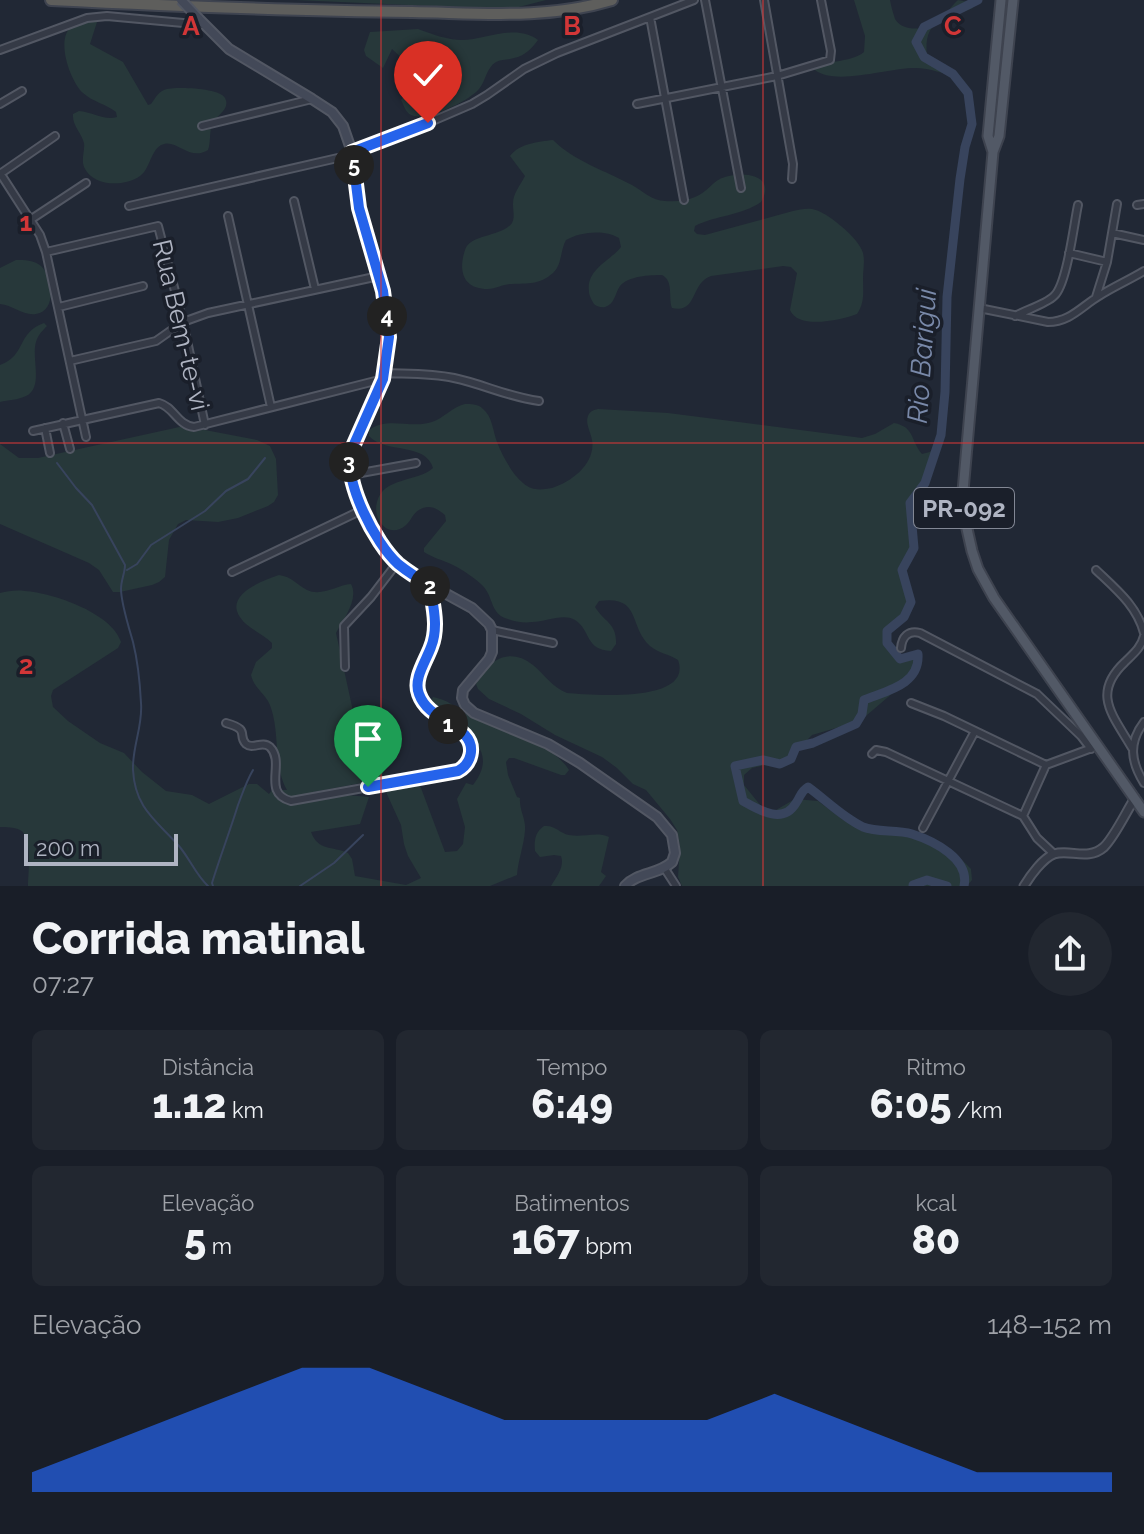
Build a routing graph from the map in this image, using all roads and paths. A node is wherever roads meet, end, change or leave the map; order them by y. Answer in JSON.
{"nodes":[{"id":1,"x":51,"y":0,"type":"edge"},
{"id":2,"x":181,"y":0,"type":"edge"},
{"id":3,"x":612,"y":0,"type":"edge"},
{"id":4,"x":694,"y":0,"type":"edge"},
{"id":5,"x":705,"y":0,"type":"edge"},
{"id":6,"x":764,"y":0,"type":"edge"},
{"id":7,"x":821,"y":0,"type":"edge"},
{"id":8,"x":1001,"y":0,"type":"edge"},
{"id":9,"x":1013,"y":0,"type":"edge"},
{"id":10,"x":650,"y":17,"type":"junction"},
{"id":11,"x":205,"y":25,"type":"junction"},
{"id":12,"x":0,"y":50,"type":"edge"},
{"id":13,"x":777,"y":76,"type":"junction"},
{"id":14,"x":722,"y":86,"type":"junction"},
{"id":15,"x":22,"y":91,"type":"dead end"},
{"id":16,"x":666,"y":97,"type":"junction"},
{"id":17,"x":312,"y":99,"type":"junction"},
{"id":18,"x":0,"y":104,"type":"edge"},
{"id":19,"x":637,"y":104,"type":"dead end"},
{"id":20,"x":202,"y":126,"type":"dead end"},
{"id":21,"x":55,"y":136,"type":"dead end"},
{"id":22,"x":352,"y":152,"type":"junction"},
{"id":23,"x":993,"y":152,"type":"junction"},
{"id":24,"x":0,"y":174,"type":"edge"},
{"id":25,"x":792,"y":179,"type":"dead end"},
{"id":26,"x":86,"y":183,"type":"dead end"},
{"id":27,"x":741,"y":188,"type":"dead end"},
{"id":28,"x":684,"y":200,"type":"dead end"},
{"id":29,"x":294,"y":201,"type":"dead end"},
{"id":30,"x":1117,"y":204,"type":"dead end"},
{"id":31,"x":1078,"y":205,"type":"dead end"},
{"id":32,"x":129,"y":206,"type":"dead end"},
{"id":33,"x":228,"y":216,"type":"dead end"},
{"id":34,"x":30,"y":220,"type":"junction"},
{"id":35,"x":1112,"y":233,"type":"junction"},
{"id":36,"x":1144,"y":240,"type":"edge"},
{"id":37,"x":46,"y":252,"type":"junction"},
{"id":38,"x":1069,"y":253,"type":"junction"},
{"id":39,"x":1107,"y":262,"type":"junction"},
{"id":40,"x":1144,"y":271,"type":"edge"},
{"id":41,"x":379,"y":276,"type":"junction"},
{"id":42,"x":143,"y":286,"type":"dead end"},
{"id":43,"x":315,"y":289,"type":"junction"},
{"id":44,"x":1096,"y":297,"type":"junction"},
{"id":45,"x":247,"y":305,"type":"junction"},
{"id":46,"x":59,"y":307,"type":"junction"},
{"id":47,"x":979,"y":308,"type":"junction"},
{"id":48,"x":1015,"y":316,"type":"junction"},
{"id":49,"x":183,"y":322,"type":"junction"},
{"id":50,"x":70,"y":361,"type":"junction"},
{"id":51,"x":384,"y":376,"type":"junction"},
{"id":52,"x":539,"y":401,"type":"dead end"},
{"id":53,"x":271,"y":407,"type":"junction"},
{"id":54,"x":82,"y":419,"type":"junction"},
{"id":55,"x":63,"y":423,"type":"junction"},
{"id":56,"x":205,"y":425,"type":"junction"},
{"id":57,"x":45,"y":428,"type":"junction"},
{"id":58,"x":33,"y":431,"type":"dead end"},
{"id":59,"x":86,"y":437,"type":"dead end"},
{"id":60,"x":70,"y":449,"type":"dead end"},
{"id":61,"x":50,"y":453,"type":"dead end"},
{"id":62,"x":416,"y":463,"type":"dead end"},
{"id":63,"x":350,"y":475,"type":"junction"},
{"id":64,"x":362,"y":510,"type":"junction"},
{"id":65,"x":397,"y":563,"type":"junction"},
{"id":66,"x":1096,"y":570,"type":"dead end"},
{"id":67,"x":232,"y":572,"type":"dead end"},
{"id":68,"x":430,"y":585,"type":"junction"},
{"id":69,"x":492,"y":630,"type":"junction"},
{"id":70,"x":1144,"y":635,"type":"edge"},
{"id":71,"x":553,"y":643,"type":"dead end"},
{"id":72,"x":901,"y":648,"type":"dead end"},
{"id":73,"x":345,"y":667,"type":"dead end"},
{"id":74,"x":911,"y":703,"type":"dead end"},
{"id":75,"x":1144,"y":722,"type":"edge"},
{"id":76,"x":226,"y":723,"type":"dead end"},
{"id":77,"x":975,"y":731,"type":"junction"},
{"id":78,"x":1095,"y":747,"type":"junction"},
{"id":79,"x":1132,"y":748,"type":"junction"},
{"id":80,"x":872,"y":754,"type":"dead end"},
{"id":81,"x":1046,"y":765,"type":"junction"},
{"id":82,"x":948,"y":780,"type":"junction"},
{"id":83,"x":1144,"y":783,"type":"edge"},
{"id":84,"x":1135,"y":798,"type":"junction"},
{"id":85,"x":1144,"y":812,"type":"edge"},
{"id":86,"x":1023,"y":816,"type":"junction"},
{"id":87,"x":923,"y":828,"type":"dead end"},
{"id":88,"x":1054,"y":854,"type":"junction"},
{"id":89,"x":665,"y":869,"type":"junction"},
{"id":90,"x":625,"y":886,"type":"edge"},
{"id":91,"x":676,"y":886,"type":"edge"},
{"id":92,"x":1024,"y":886,"type":"edge"}],
"edges":[{"from":1,"to":3,"type":"highway"},
{"from":2,"to":11,"type":"main road","bridge":true},
{"from":4,"to":10,"type":"street"},
{"from":5,"to":14,"type":"street"},
{"from":6,"to":13,"type":"street"},
{"from":7,"to":13,"type":"street"},
{"from":8,"to":23,"type":"main road","number":"PR-092"},
{"from":9,"to":23,"type":"main road","number":"PR-092"},
{"from":10,"to":16,"type":"street"},
{"from":10,"to":22,"type":"street"},
{"from":11,"to":12,"type":"street"},
{"from":11,"to":17,"type":"main road"},
{"from":13,"to":14,"type":"street"},
{"from":13,"to":25,"type":"street"},
{"from":14,"to":16,"type":"street"},
{"from":14,"to":27,"type":"street"},
{"from":15,"to":18,"type":"street"},
{"from":16,"to":19,"type":"street"},
{"from":16,"to":28,"type":"street"},
{"from":17,"to":20,"type":"street"},
{"from":17,"to":22,"type":"main road"},
{"from":21,"to":24,"type":"street"},
{"from":22,"to":32,"type":"street"},
{"from":22,"to":41,"type":"main road"},
{"from":23,"to":47,"type":"main road","number":"PR-092"},
{"from":24,"to":34,"type":"street"},
{"from":26,"to":34,"type":"street"},
{"from":29,"to":43,"type":"street"},
{"from":30,"to":35,"type":"street"},
{"from":31,"to":38,"type":"street"},
{"from":33,"to":45,"type":"street"},
{"from":34,"to":37,"type":"street"},
{"from":35,"to":36,"type":"street"},
{"from":35,"to":39,"type":"street"},
{"from":37,"to":46,"type":"street"},
{"from":37,"to":49,"type":"street","name":"Rua Bem-te-vi"},
{"from":38,"to":39,"type":"street"},
{"from":38,"to":48,"type":"street"},
{"from":39,"to":44,"type":"street"},
{"from":40,"to":44,"type":"street"},
{"from":41,"to":43,"type":"street"},
{"from":41,"to":51,"type":"main road"},
{"from":42,"to":46,"type":"street"},
{"from":43,"to":45,"type":"street"},
{"from":44,"to":48,"type":"street"},
{"from":45,"to":49,"type":"street"},
{"from":45,"to":53,"type":"street"},
{"from":46,"to":50,"type":"street"},
{"from":47,"to":48,"type":"street"},
{"from":47,"to":78,"type":"main road","number":"PR-092"},
{"from":49,"to":50,"type":"street"},
{"from":49,"to":56,"type":"street","name":"Rua Bem-te-vi"},
{"from":50,"to":54,"type":"street"},
{"from":51,"to":52,"type":"street"},
{"from":51,"to":53,"type":"street"},
{"from":51,"to":63,"type":"main road"},
{"from":53,"to":56,"type":"street"},
{"from":54,"to":55,"type":"street"},
{"from":54,"to":56,"type":"street"},
{"from":54,"to":59,"type":"street"},
{"from":55,"to":57,"type":"street"},
{"from":55,"to":60,"type":"street"},
{"from":57,"to":58,"type":"street"},
{"from":57,"to":61,"type":"street"},
{"from":62,"to":63,"type":"street"},
{"from":63,"to":64,"type":"main road"},
{"from":64,"to":65,"type":"main road"},
{"from":64,"to":67,"type":"street"},
{"from":65,"to":68,"type":"main road"},
{"from":65,"to":73,"type":"street"},
{"from":66,"to":70,"type":"street"},
{"from":68,"to":69,"type":"main road"},
{"from":68,"to":76,"type":"street"},
{"from":69,"to":71,"type":"street"},
{"from":69,"to":89,"type":"main road"},
{"from":70,"to":79,"type":"street"},
{"from":72,"to":78,"type":"street"},
{"from":74,"to":77,"type":"street"},
{"from":75,"to":79,"type":"street"},
{"from":77,"to":81,"type":"street"},
{"from":77,"to":82,"type":"street"},
{"from":78,"to":81,"type":"street"},
{"from":78,"to":84,"type":"main road","number":"PR-092"},
{"from":79,"to":83,"type":"street"},
{"from":80,"to":82,"type":"street"},
{"from":81,"to":86,"type":"street"},
{"from":82,"to":86,"type":"street"},
{"from":82,"to":87,"type":"street"},
{"from":84,"to":85,"type":"main road","number":"PR-092"},
{"from":84,"to":88,"type":"street"},
{"from":86,"to":88,"type":"street"},
{"from":88,"to":92,"type":"street"},
{"from":89,"to":90,"type":"main road"},
{"from":89,"to":91,"type":"street"}]}
